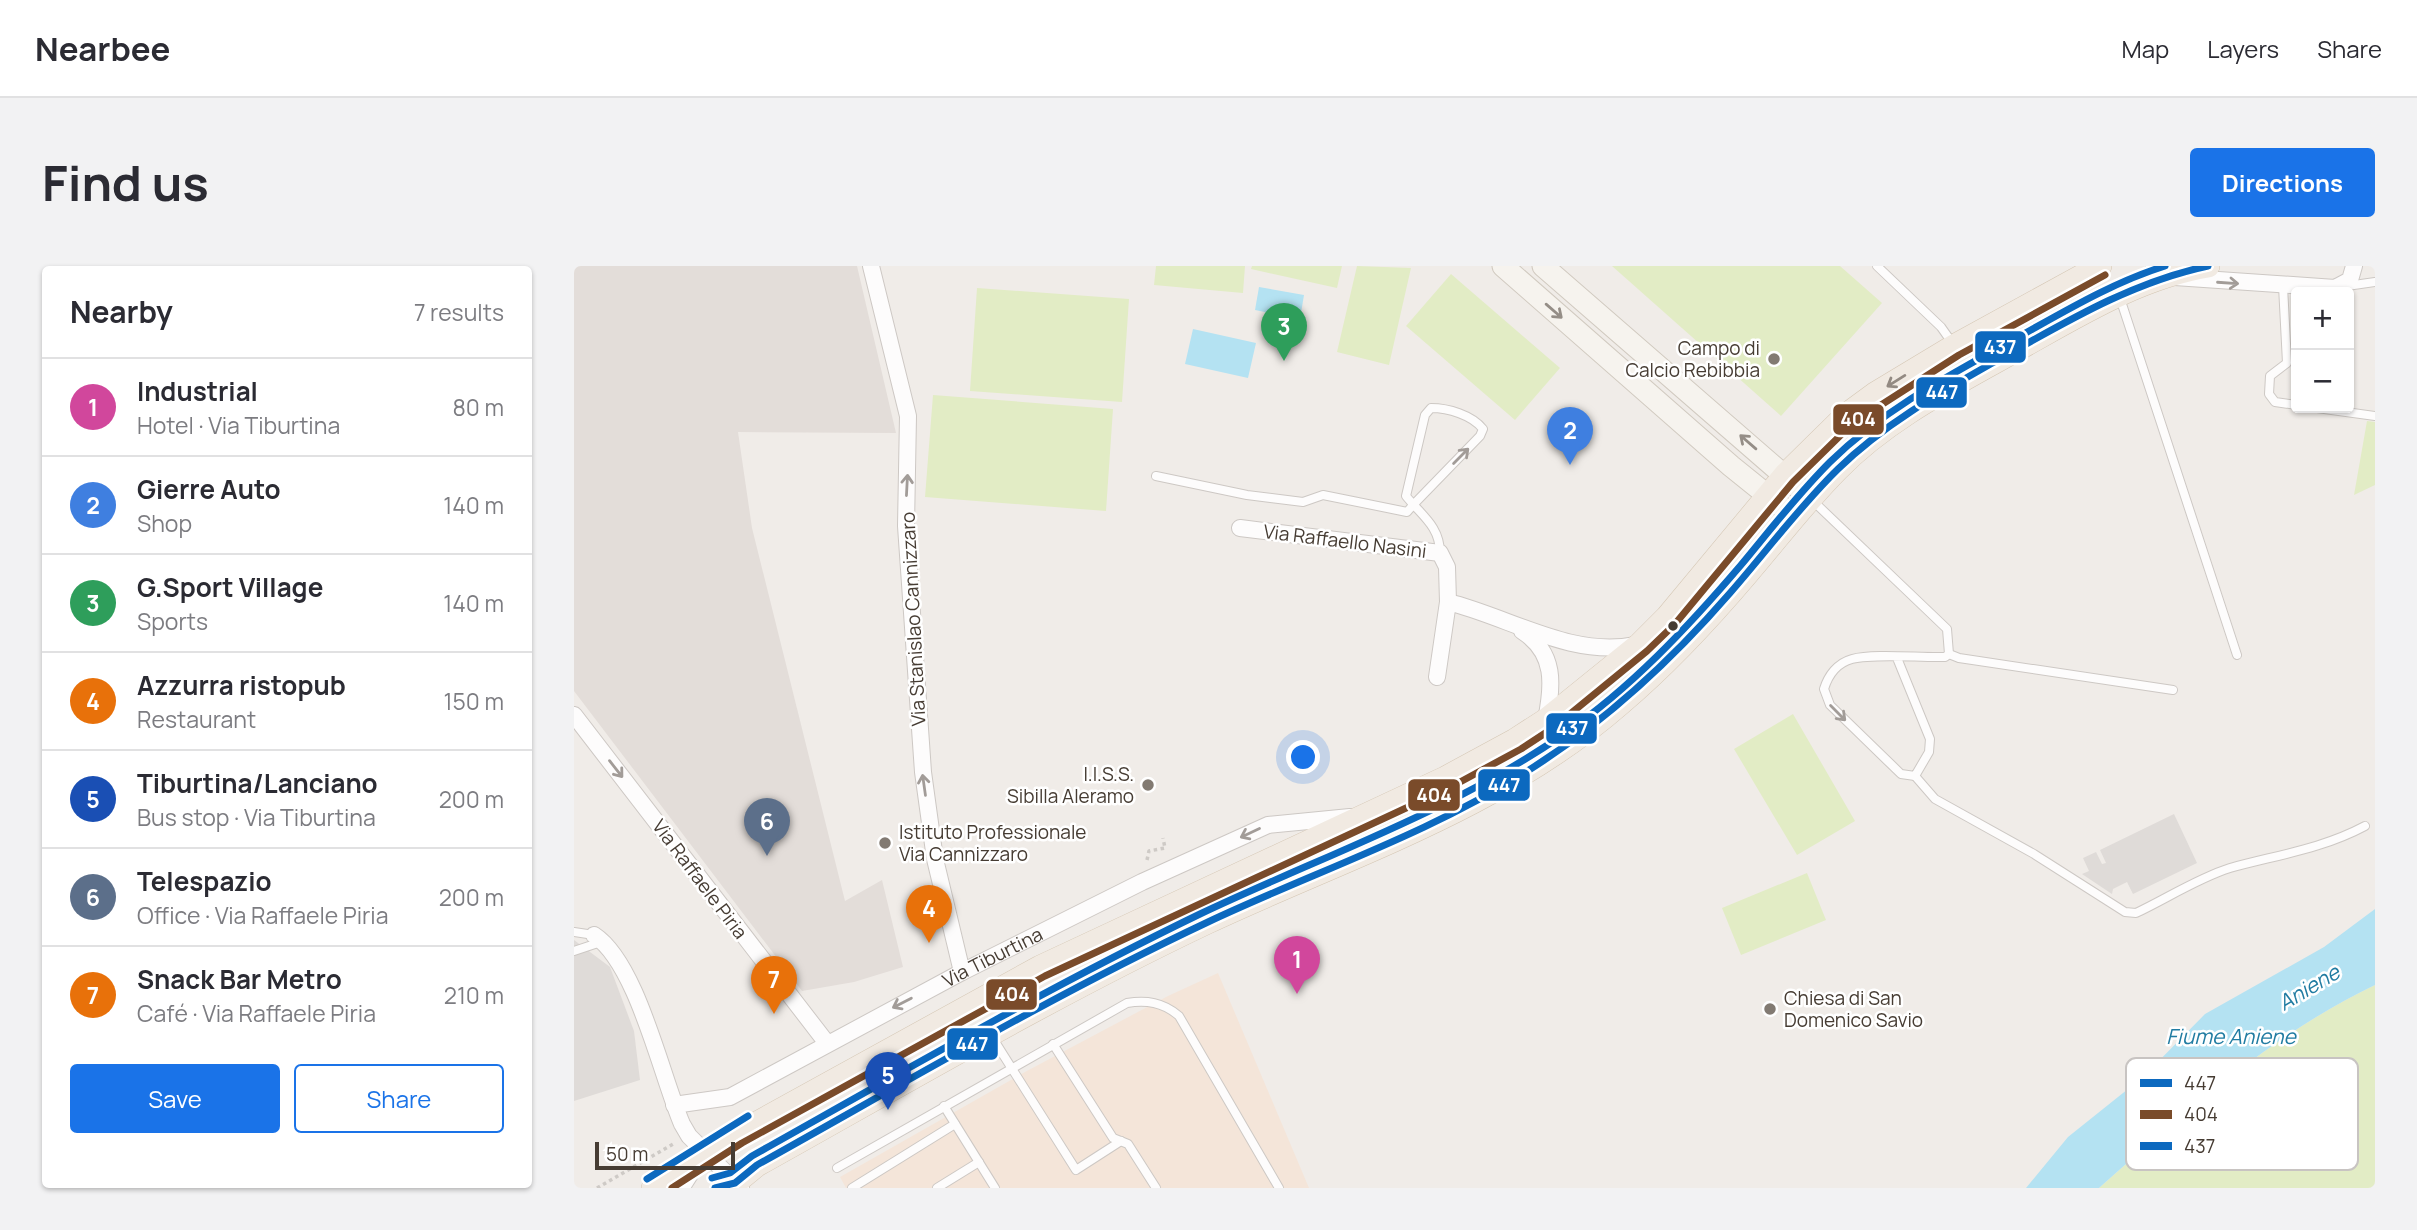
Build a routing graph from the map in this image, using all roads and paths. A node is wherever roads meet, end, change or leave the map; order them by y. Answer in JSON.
{"nodes":[{"id":1,"x":871,"y":266,"type":"edge"},
{"id":2,"x":1503,"y":266,"type":"edge"},
{"id":3,"x":1543,"y":266,"type":"edge"},
{"id":4,"x":1877,"y":266,"type":"edge"},
{"id":5,"x":2099,"y":266,"type":"edge"},
{"id":6,"x":2208,"y":266,"type":"edge"},
{"id":7,"x":2354,"y":266,"type":"edge"},
{"id":8,"x":2157,"y":271,"type":"edge"},
{"id":9,"x":2375,"y":282,"type":"edge"},
{"id":10,"x":2283,"y":286,"type":"junction"},
{"id":11,"x":2344,"y":286,"type":"junction"},
{"id":12,"x":2120,"y":295,"type":"junction"},
{"id":13,"x":1954,"y":346,"type":"junction"},
{"id":14,"x":2291,"y":404,"type":"edge"},
{"id":15,"x":1711,"y":411,"type":"junction"},
{"id":16,"x":2353,"y":413,"type":"edge"},
{"id":17,"x":2375,"y":416,"type":"edge"},
{"id":18,"x":1693,"y":432,"type":"junction"},
{"id":19,"x":1785,"y":475,"type":"junction"},
{"id":20,"x":1156,"y":476,"type":"dead end"},
{"id":21,"x":1766,"y":496,"type":"junction"},
{"id":22,"x":1413,"y":505,"type":"junction"},
{"id":23,"x":1806,"y":511,"type":"junction"},
{"id":24,"x":1827,"y":516,"type":"junction"},
{"id":25,"x":1240,"y":528,"type":"dead end"},
{"id":26,"x":1440,"y":553,"type":"junction"},
{"id":27,"x":1448,"y":602,"type":"junction"},
{"id":28,"x":1511,"y":624,"type":"junction"},
{"id":29,"x":1640,"y":644,"type":"junction"},
{"id":30,"x":1949,"y":654,"type":"junction"},
{"id":31,"x":2237,"y":655,"type":"dead end"},
{"id":32,"x":1897,"y":658,"type":"junction"},
{"id":33,"x":1437,"y":677,"type":"dead end"},
{"id":34,"x":2173,"y":690,"type":"dead end"},
{"id":35,"x":574,"y":715,"type":"edge"},
{"id":36,"x":1546,"y":720,"type":"junction"},
{"id":37,"x":1915,"y":776,"type":"junction"},
{"id":38,"x":1366,"y":815,"type":"junction"},
{"id":39,"x":2365,"y":826,"type":"dead end"},
{"id":40,"x":1163,"y":838,"type":"dead end"},
{"id":41,"x":1147,"y":860,"type":"dead end"},
{"id":42,"x":574,"y":932,"type":"edge"},
{"id":43,"x":598,"y":938,"type":"junction"},
{"id":44,"x":574,"y":951,"type":"edge"},
{"id":45,"x":962,"y":972,"type":"junction"},
{"id":46,"x":991,"y":1034,"type":"junction"},
{"id":47,"x":826,"y":1042,"type":"junction"},
{"id":48,"x":1053,"y":1044,"type":"junction"},
{"id":49,"x":1010,"y":1068,"type":"junction"},
{"id":50,"x":674,"y":1105,"type":"junction"},
{"id":51,"x":944,"y":1106,"type":"junction"},
{"id":52,"x":955,"y":1124,"type":"junction"},
{"id":53,"x":689,"y":1136,"type":"junction"},
{"id":54,"x":1121,"y":1141,"type":"junction"},
{"id":55,"x":706,"y":1154,"type":"junction"},
{"id":56,"x":979,"y":1162,"type":"junction"},
{"id":57,"x":837,"y":1168,"type":"dead end"},
{"id":58,"x":1277,"y":1186,"type":"edge"},
{"id":59,"x":731,"y":1187,"type":"edge"},
{"id":60,"x":597,"y":1188,"type":"edge"},
{"id":61,"x":653,"y":1188,"type":"edge"},
{"id":62,"x":687,"y":1188,"type":"edge"},
{"id":63,"x":852,"y":1188,"type":"edge"},
{"id":64,"x":937,"y":1188,"type":"edge"},
{"id":65,"x":995,"y":1188,"type":"edge"},
{"id":66,"x":1156,"y":1188,"type":"edge"},
{"id":67,"x":1267,"y":1188,"type":"edge"}],
"edges":[{"from":45,"to":1,"type":"street","name":"Via Stanislao Cannizzaro","one_way":true},
{"from":2,"to":18,"type":"street","one_way":true},
{"from":3,"to":15,"type":"street"},
{"from":4,"to":13,"type":"lane"},
{"from":5,"to":13,"type":"main road","name":"Via Tiburtina"},
{"from":6,"to":8,"type":"main road"},
{"from":7,"to":11,"type":"street"},
{"from":8,"to":10,"type":"street","one_way":true},
{"from":8,"to":12,"type":"main road"},
{"from":9,"to":11,"type":"lane"},
{"from":10,"to":11,"type":"street"},
{"from":10,"to":14,"type":"lane"},
{"from":12,"to":23,"type":"main road"},
{"from":12,"to":31,"type":"lane"},
{"from":13,"to":19,"type":"main road","name":"Via Tiburtina","one_way":true},
{"from":15,"to":18,"type":"street"},
{"from":19,"to":15,"type":"street","one_way":true},
{"from":16,"to":17,"type":"lane"},
{"from":18,"to":21,"type":"street"},
{"from":19,"to":21,"type":"main road","name":"Via Tiburtina"},
{"from":19,"to":23,"type":"street"},
{"from":20,"to":22,"type":"lane"},
{"from":21,"to":23,"type":"street"},
{"from":21,"to":29,"type":"main road","name":"Via Tiburtina"},
{"from":22,"to":22,"type":"lane","one_way":true},
{"from":22,"to":26,"type":"lane"},
{"from":23,"to":24,"type":"lane"},
{"from":23,"to":24,"type":"lane"},
{"from":23,"to":46,"type":"main road"},
{"from":24,"to":30,"type":"lane"},
{"from":25,"to":26,"type":"street","name":"Via Raffaello Nasini"},
{"from":26,"to":27,"type":"street","name":"Via Raffaello Nasini"},
{"from":27,"to":28,"type":"street"},
{"from":27,"to":33,"type":"street","name":"Via Raffaello Nasini"},
{"from":28,"to":29,"type":"street"},
{"from":28,"to":36,"type":"street"},
{"from":29,"to":36,"type":"main road","name":"Via Tiburtina"},
{"from":30,"to":32,"type":"lane"},
{"from":30,"to":34,"type":"lane"},
{"from":32,"to":37,"type":"lane"},
{"from":32,"to":37,"type":"lane","one_way":true},
{"from":35,"to":47,"type":"street","name":"Via Raffaele Piria","one_way":true},
{"from":36,"to":38,"type":"main road","name":"Via Tiburtina"},
{"from":37,"to":39,"type":"lane"},
{"from":38,"to":45,"type":"street","name":"Via Tiburtina","one_way":true},
{"from":38,"to":55,"type":"main road","name":"Via Tiburtina"},
{"from":40,"to":41,"type":"path"},
{"from":42,"to":43,"type":"lane"},
{"from":43,"to":44,"type":"lane"},
{"from":43,"to":50,"type":"street"},
{"from":45,"to":47,"type":"street","name":"Via Tiburtina","one_way":true},
{"from":46,"to":49,"type":"lane"},
{"from":46,"to":59,"type":"main road"},
{"from":47,"to":50,"type":"street","name":"Via Tiburtina"},
{"from":48,"to":49,"type":"lane"},
{"from":48,"to":54,"type":"lane"},
{"from":48,"to":58,"type":"lane"},
{"from":49,"to":51,"type":"lane"},
{"from":49,"to":54,"type":"lane"},
{"from":50,"to":53,"type":"street"},
{"from":51,"to":52,"type":"lane"},
{"from":51,"to":57,"type":"lane"},
{"from":52,"to":56,"type":"lane"},
{"from":52,"to":63,"type":"lane"},
{"from":53,"to":55,"type":"street"},
{"from":53,"to":60,"type":"path"},
{"from":54,"to":66,"type":"lane"},
{"from":55,"to":59,"type":"street"},
{"from":55,"to":61,"type":"main road","name":"Via Tiburtina"},
{"from":55,"to":62,"type":"lane"},
{"from":56,"to":64,"type":"lane"},
{"from":56,"to":65,"type":"lane"},
{"from":58,"to":67,"type":"lane"}]}
